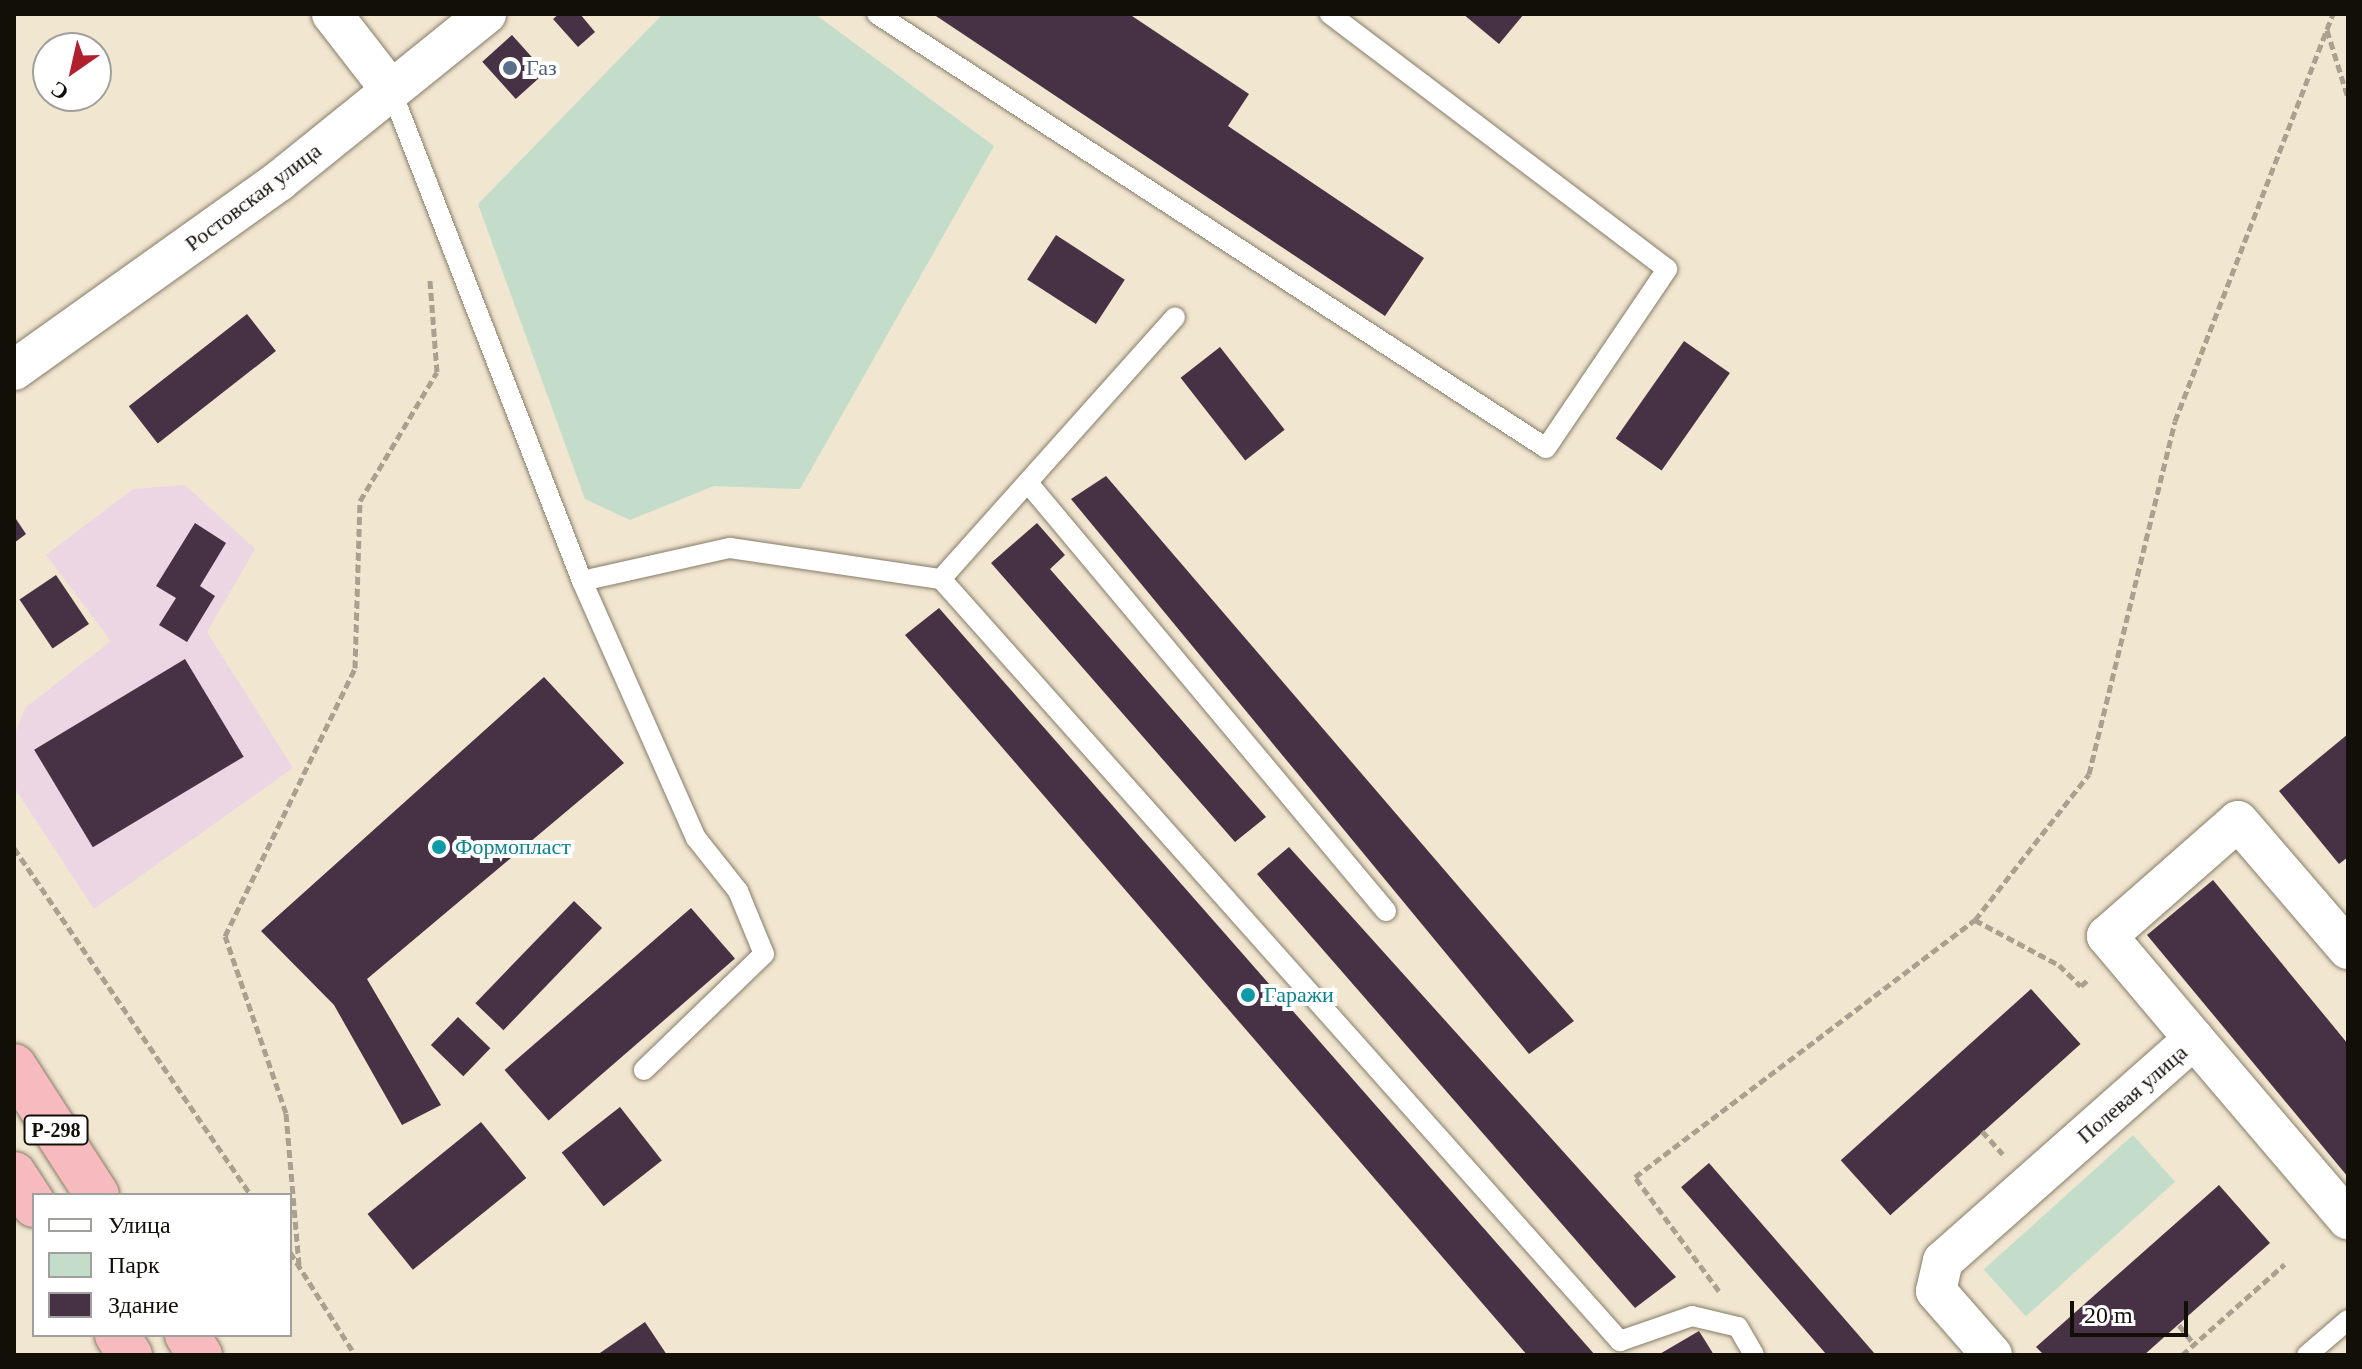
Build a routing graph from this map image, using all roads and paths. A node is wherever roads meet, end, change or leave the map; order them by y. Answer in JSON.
{"nodes":[{"id":1,"x":332,"y":14,"type":"edge"},
{"id":2,"x":486,"y":14,"type":"edge"},
{"id":3,"x":877,"y":14,"type":"edge"},
{"id":4,"x":1330,"y":14,"type":"edge"},
{"id":5,"x":2333,"y":14,"type":"edge"},
{"id":6,"x":2327,"y":29,"type":"junction"},
{"id":7,"x":391,"y":90,"type":"junction"},
{"id":8,"x":2348,"y":98,"type":"edge"},
{"id":9,"x":429,"y":263,"type":"dead end"},
{"id":10,"x":1175,"y":317,"type":"dead end"},
{"id":11,"x":14,"y":370,"type":"edge"},
{"id":12,"x":1028,"y":483,"type":"junction"},
{"id":13,"x":941,"y":579,"type":"junction"},
{"id":14,"x":582,"y":581,"type":"junction"},
{"id":15,"x":14,"y":848,"type":"edge"},
{"id":16,"x":1386,"y":911,"type":"dead end"},
{"id":17,"x":1975,"y":920,"type":"junction"},
{"id":18,"x":2348,"y":949,"type":"edge"},
{"id":19,"x":2059,"y":965,"type":"dead end"},
{"id":20,"x":2194,"y":1039,"type":"junction"},
{"id":21,"x":14,"y":1066,"type":"edge"},
{"id":22,"x":644,"y":1070,"type":"dead end"},
{"id":23,"x":1982,"y":1131,"type":"dead end"},
{"id":24,"x":2004,"y":1155,"type":"dead end"},
{"id":25,"x":14,"y":1174,"type":"edge"},
{"id":26,"x":96,"y":1193,"type":"edge"},
{"id":27,"x":250,"y":1193,"type":"edge"},
{"id":28,"x":32,"y":1202,"type":"edge"},
{"id":29,"x":2348,"y":1219,"type":"edge"},
{"id":30,"x":292,"y":1255,"type":"edge"},
{"id":31,"x":2285,"y":1264,"type":"dead end"},
{"id":32,"x":299,"y":1265,"type":"junction"},
{"id":33,"x":1692,"y":1316,"type":"junction"},
{"id":34,"x":2348,"y":1320,"type":"edge"},
{"id":35,"x":2179,"y":1325,"type":"dead end"},
{"id":36,"x":118,"y":1337,"type":"edge"},
{"id":37,"x":188,"y":1337,"type":"edge"},
{"id":38,"x":2194,"y":1344,"type":"junction"},
{"id":39,"x":130,"y":1355,"type":"edge"},
{"id":40,"x":200,"y":1355,"type":"edge"},
{"id":41,"x":355,"y":1355,"type":"edge"},
{"id":42,"x":1754,"y":1355,"type":"edge"},
{"id":43,"x":1992,"y":1355,"type":"edge"},
{"id":44,"x":2182,"y":1355,"type":"edge"},
{"id":45,"x":2307,"y":1355,"type":"edge"}],
"edges":[{"from":1,"to":7,"type":"street"},
{"from":2,"to":7,"type":"street","name":"Ростовская улица"},
{"from":3,"to":4,"type":"lane"},
{"from":5,"to":6,"type":"path"},
{"from":6,"to":8,"type":"path"},
{"from":6,"to":17,"type":"path"},
{"from":7,"to":11,"type":"street","name":"Ростовская улица"},
{"from":7,"to":14,"type":"lane"},
{"from":9,"to":32,"type":"path"},
{"from":10,"to":12,"type":"lane"},
{"from":12,"to":13,"type":"lane"},
{"from":12,"to":16,"type":"lane"},
{"from":13,"to":14,"type":"lane"},
{"from":13,"to":33,"type":"lane"},
{"from":14,"to":22,"type":"lane"},
{"from":15,"to":27,"type":"path"},
{"from":17,"to":19,"type":"path"},
{"from":17,"to":33,"type":"path"},
{"from":18,"to":20,"type":"street","name":"Полевая улица"},
{"from":20,"to":29,"type":"street"},
{"from":20,"to":43,"type":"street","name":"Полевая улица"},
{"from":21,"to":26,"type":"highway","number":"Р-298"},
{"from":23,"to":24,"type":"path"},
{"from":25,"to":28,"type":"highway","number":"Р-298"},
{"from":30,"to":32,"type":"path"},
{"from":31,"to":38,"type":"path"},
{"from":32,"to":41,"type":"path"},
{"from":33,"to":42,"type":"lane"},
{"from":34,"to":45,"type":"lane"},
{"from":35,"to":38,"type":"path"},
{"from":36,"to":39,"type":"highway"},
{"from":37,"to":40,"type":"highway"},
{"from":38,"to":44,"type":"path"}]}
